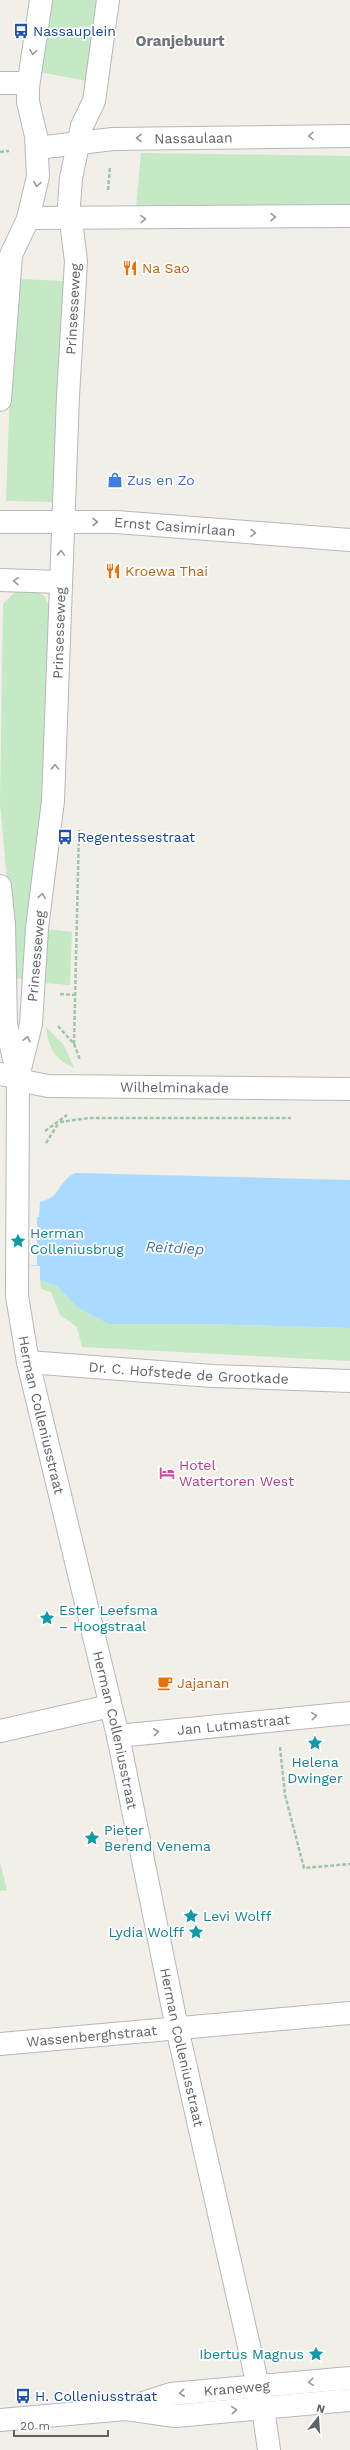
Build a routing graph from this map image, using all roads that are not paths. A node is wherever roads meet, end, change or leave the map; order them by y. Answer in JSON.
{"nodes":[{"id":1,"x":41,"y":0,"type":"edge"},
{"id":2,"x":108,"y":0,"type":"edge"},
{"id":3,"x":0,"y":83,"type":"edge"},
{"id":4,"x":28,"y":83,"type":"junction"},
{"id":5,"x":350,"y":136,"type":"edge"},
{"id":6,"x":78,"y":143,"type":"junction"},
{"id":7,"x":37,"y":148,"type":"junction"},
{"id":8,"x":350,"y":216,"type":"edge"},
{"id":9,"x":28,"y":218,"type":"junction"},
{"id":10,"x":70,"y":219,"type":"junction"},
{"id":11,"x":4,"y":279,"type":"edge"},
{"id":12,"x":0,"y":400,"type":"edge"},
{"id":13,"x":0,"y":522,"type":"edge"},
{"id":14,"x":62,"y":522,"type":"junction"},
{"id":15,"x":350,"y":540,"type":"edge"},
{"id":16,"x":0,"y":580,"type":"edge"},
{"id":17,"x":61,"y":582,"type":"junction"},
{"id":18,"x":0,"y":886,"type":"edge"},
{"id":19,"x":9,"y":1076,"type":"edge"},
{"id":20,"x":350,"y":1089,"type":"edge"},
{"id":21,"x":28,"y":1362,"type":"junction"},
{"id":22,"x":350,"y":1381,"type":"edge"},
{"id":23,"x":110,"y":1706,"type":"junction"},
{"id":24,"x":350,"y":1713,"type":"edge"},
{"id":25,"x":0,"y":1731,"type":"edge"},
{"id":26,"x":118,"y":1736,"type":"junction"},
{"id":27,"x":350,"y":2013,"type":"edge"},
{"id":28,"x":177,"y":2028,"type":"junction"},
{"id":29,"x":0,"y":2044,"type":"edge"},
{"id":30,"x":350,"y":2378,"type":"edge"},
{"id":31,"x":259,"y":2386,"type":"junction"},
{"id":32,"x":350,"y":2400,"type":"edge"},
{"id":33,"x":263,"y":2408,"type":"junction"},
{"id":34,"x":126,"y":2409,"type":"junction"},
{"id":35,"x":0,"y":2420,"type":"edge"},
{"id":36,"x":269,"y":2450,"type":"edge"}],
"edges":[{"from":1,"to":4,"type":"street","one_way":true},
{"from":2,"to":6,"type":"street","name":"Prinsesseweg"},
{"from":3,"to":4,"type":"street"},
{"from":4,"to":7,"type":"street"},
{"from":5,"to":6,"type":"street","name":"Nassaulaan","one_way":true},
{"from":6,"to":7,"type":"street","name":"Nassaulaan"},
{"from":6,"to":10,"type":"street","name":"Prinsesseweg"},
{"from":7,"to":9,"type":"street","one_way":true},
{"from":10,"to":8,"type":"street","one_way":true},
{"from":9,"to":10,"type":"street"},
{"from":9,"to":11,"type":"street"},
{"from":10,"to":14,"type":"street","name":"Prinsesseweg"},
{"from":11,"to":12,"type":"street"},
{"from":13,"to":14,"type":"street","name":"Ernst Casimirlaan"},
{"from":14,"to":15,"type":"street","name":"Ernst Casimirlaan","one_way":true},
{"from":17,"to":14,"type":"street","name":"Prinsesseweg","one_way":true},
{"from":17,"to":16,"type":"street","one_way":true},
{"from":19,"to":17,"type":"street","name":"Prinsesseweg","one_way":true},
{"from":18,"to":19,"type":"street","name":"Prinsesseweg"},
{"from":19,"to":20,"type":"street","name":"Wilhelminakade"},
{"from":19,"to":21,"type":"street","name":"Herman Colleniusstraat"},
{"from":21,"to":22,"type":"street","name":"Dr. C. Hofstede de Grootkade"},
{"from":21,"to":23,"type":"street","name":"Herman Colleniusstraat"},
{"from":23,"to":25,"type":"street"},
{"from":23,"to":26,"type":"street","name":"Herman Colleniusstraat"},
{"from":26,"to":24,"type":"street","name":"Jan Lutmastraat","one_way":true},
{"from":26,"to":28,"type":"street","name":"Herman Colleniusstraat"},
{"from":27,"to":28,"type":"street","name":"Wassenberghstraat"},
{"from":28,"to":29,"type":"street","name":"Wassenberghstraat"},
{"from":28,"to":31,"type":"street","name":"Herman Colleniusstraat"},
{"from":30,"to":31,"type":"street","name":"Kraneweg","one_way":true},
{"from":31,"to":33,"type":"street","name":"Herman Colleniusstraat"},
{"from":31,"to":34,"type":"street","name":"Kraneweg","one_way":true},
{"from":32,"to":33,"type":"street","name":"Kraneweg"},
{"from":34,"to":33,"type":"street","name":"Kraneweg","one_way":true},
{"from":33,"to":36,"type":"street","name":"Herman Colleniusstraat"},
{"from":34,"to":35,"type":"street","name":"Kraneweg"}]}
